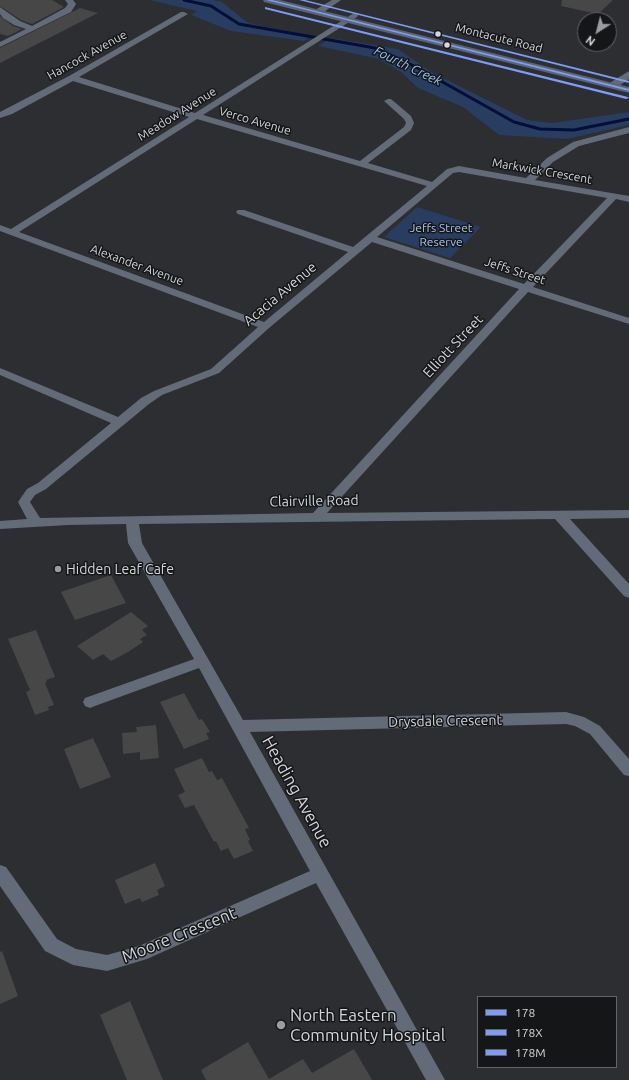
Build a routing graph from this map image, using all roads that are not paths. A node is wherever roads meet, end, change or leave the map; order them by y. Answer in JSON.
{"nodes":[{"id":1,"x":69,"y":0,"type":"edge"},
{"id":2,"x":268,"y":0,"type":"edge"},
{"id":3,"x":293,"y":0,"type":"edge"},
{"id":4,"x":337,"y":0,"type":"edge"},
{"id":5,"x":0,"y":9,"type":"edge"},
{"id":6,"x":321,"y":10,"type":"junction"},
{"id":7,"x":184,"y":14,"type":"dead end"},
{"id":8,"x":351,"y":17,"type":"junction"},
{"id":9,"x":32,"y":28,"type":"junction"},
{"id":10,"x":0,"y":45,"type":"edge"},
{"id":11,"x":629,"y":74,"type":"edge"},
{"id":12,"x":72,"y":78,"type":"junction"},
{"id":13,"x":620,"y":83,"type":"edge"},
{"id":14,"x":629,"y":90,"type":"edge"},
{"id":15,"x":388,"y":101,"type":"dead end"},
{"id":16,"x":0,"y":114,"type":"edge"},
{"id":17,"x":196,"y":116,"type":"junction"},
{"id":18,"x":629,"y":130,"type":"edge"},
{"id":19,"x":362,"y":164,"type":"junction"},
{"id":20,"x":450,"y":171,"type":"joint"},
{"id":21,"x":528,"y":181,"type":"junction"},
{"id":22,"x":433,"y":185,"type":"junction"},
{"id":23,"x":614,"y":196,"type":"junction"},
{"id":24,"x":629,"y":199,"type":"edge"},
{"id":25,"x":241,"y":212,"type":"dead end"},
{"id":26,"x":0,"y":228,"type":"edge"},
{"id":27,"x":11,"y":233,"type":"junction"},
{"id":28,"x":370,"y":238,"type":"junction"},
{"id":29,"x":355,"y":251,"type":"junction"},
{"id":30,"x":526,"y":288,"type":"junction"},
{"id":31,"x":629,"y":321,"type":"edge"},
{"id":32,"x":265,"y":326,"type":"junction"},
{"id":33,"x":0,"y":371,"type":"edge"},
{"id":34,"x":120,"y":422,"type":"junction"},
{"id":35,"x":558,"y":514,"type":"junction"},
{"id":36,"x":629,"y":514,"type":"edge"},
{"id":37,"x":316,"y":517,"type":"junction"},
{"id":38,"x":132,"y":520,"type":"junction"},
{"id":39,"x":36,"y":523,"type":"junction"},
{"id":40,"x":0,"y":525,"type":"edge"},
{"id":41,"x":629,"y":593,"type":"edge"},
{"id":42,"x":203,"y":661,"type":"junction"},
{"id":43,"x":90,"y":702,"type":"dead end"},
{"id":44,"x":239,"y":726,"type":"junction"},
{"id":45,"x":629,"y":770,"type":"edge"},
{"id":46,"x":0,"y":872,"type":"edge"},
{"id":47,"x":320,"y":874,"type":"junction"},
{"id":48,"x":436,"y":1080,"type":"edge"}],
"edges":[{"from":1,"to":9,"type":"street"},
{"from":2,"to":6,"type":"main road","name":"Montacute Road"},
{"from":3,"to":6,"type":"main road","name":"Montacute Road"},
{"from":4,"to":6,"type":"street"},
{"from":5,"to":9,"type":"street"},
{"from":6,"to":8,"type":"main road","name":"Montacute Road"},
{"from":7,"to":12,"type":"street","name":"Hancock Avenue"},
{"from":8,"to":13,"type":"main road","name":"Montacute Road"},
{"from":8,"to":17,"type":"street","name":"Meadow Avenue"},
{"from":9,"to":10,"type":"street"},
{"from":11,"to":13,"type":"street"},
{"from":12,"to":16,"type":"street","name":"Hancock Avenue"},
{"from":12,"to":17,"type":"street","name":"Verco Avenue"},
{"from":13,"to":14,"type":"main road","name":"Montacute Road"},
{"from":15,"to":19,"type":"street"},
{"from":17,"to":19,"type":"street","name":"Verco Avenue"},
{"from":17,"to":27,"type":"street","name":"Meadow Avenue"},
{"from":18,"to":21,"type":"street"},
{"from":19,"to":22,"type":"street","name":"Verco Avenue"},
{"from":20,"to":21,"type":"street","name":"Markwick Crescent"},
{"from":20,"to":22,"type":"street","name":"Acacia Avenue"},
{"from":21,"to":23,"type":"street","name":"Markwick Crescent"},
{"from":22,"to":28,"type":"street","name":"Acacia Avenue"},
{"from":23,"to":24,"type":"street","name":"Markwick Crescent"},
{"from":23,"to":30,"type":"street","name":"Elliott Street"},
{"from":25,"to":29,"type":"street"},
{"from":26,"to":27,"type":"street","name":"Alexander Avenue"},
{"from":27,"to":32,"type":"street","name":"Alexander Avenue"},
{"from":28,"to":29,"type":"street","name":"Acacia Avenue"},
{"from":28,"to":30,"type":"street","name":"Jeffs Street"},
{"from":29,"to":32,"type":"street","name":"Acacia Avenue"},
{"from":30,"to":31,"type":"street","name":"Jeffs Street"},
{"from":30,"to":37,"type":"street","name":"Elliott Street"},
{"from":32,"to":34,"type":"street","name":"Acacia Avenue"},
{"from":33,"to":34,"type":"street"},
{"from":34,"to":39,"type":"street","name":"Acacia Avenue"},
{"from":35,"to":36,"type":"street","name":"Clairville Road"},
{"from":35,"to":37,"type":"street","name":"Clairville Road"},
{"from":35,"to":41,"type":"street"},
{"from":37,"to":38,"type":"street","name":"Clairville Road"},
{"from":38,"to":39,"type":"street","name":"Clairville Road"},
{"from":38,"to":42,"type":"street","name":"Heading Avenue"},
{"from":39,"to":40,"type":"street","name":"Clairville Road"},
{"from":42,"to":43,"type":"street"},
{"from":42,"to":44,"type":"street","name":"Heading Avenue"},
{"from":44,"to":45,"type":"street","name":"Drysdale Crescent"},
{"from":44,"to":47,"type":"street","name":"Heading Avenue"},
{"from":46,"to":47,"type":"street","name":"Moore Crescent"},
{"from":47,"to":48,"type":"street","name":"Heading Avenue"}]}
